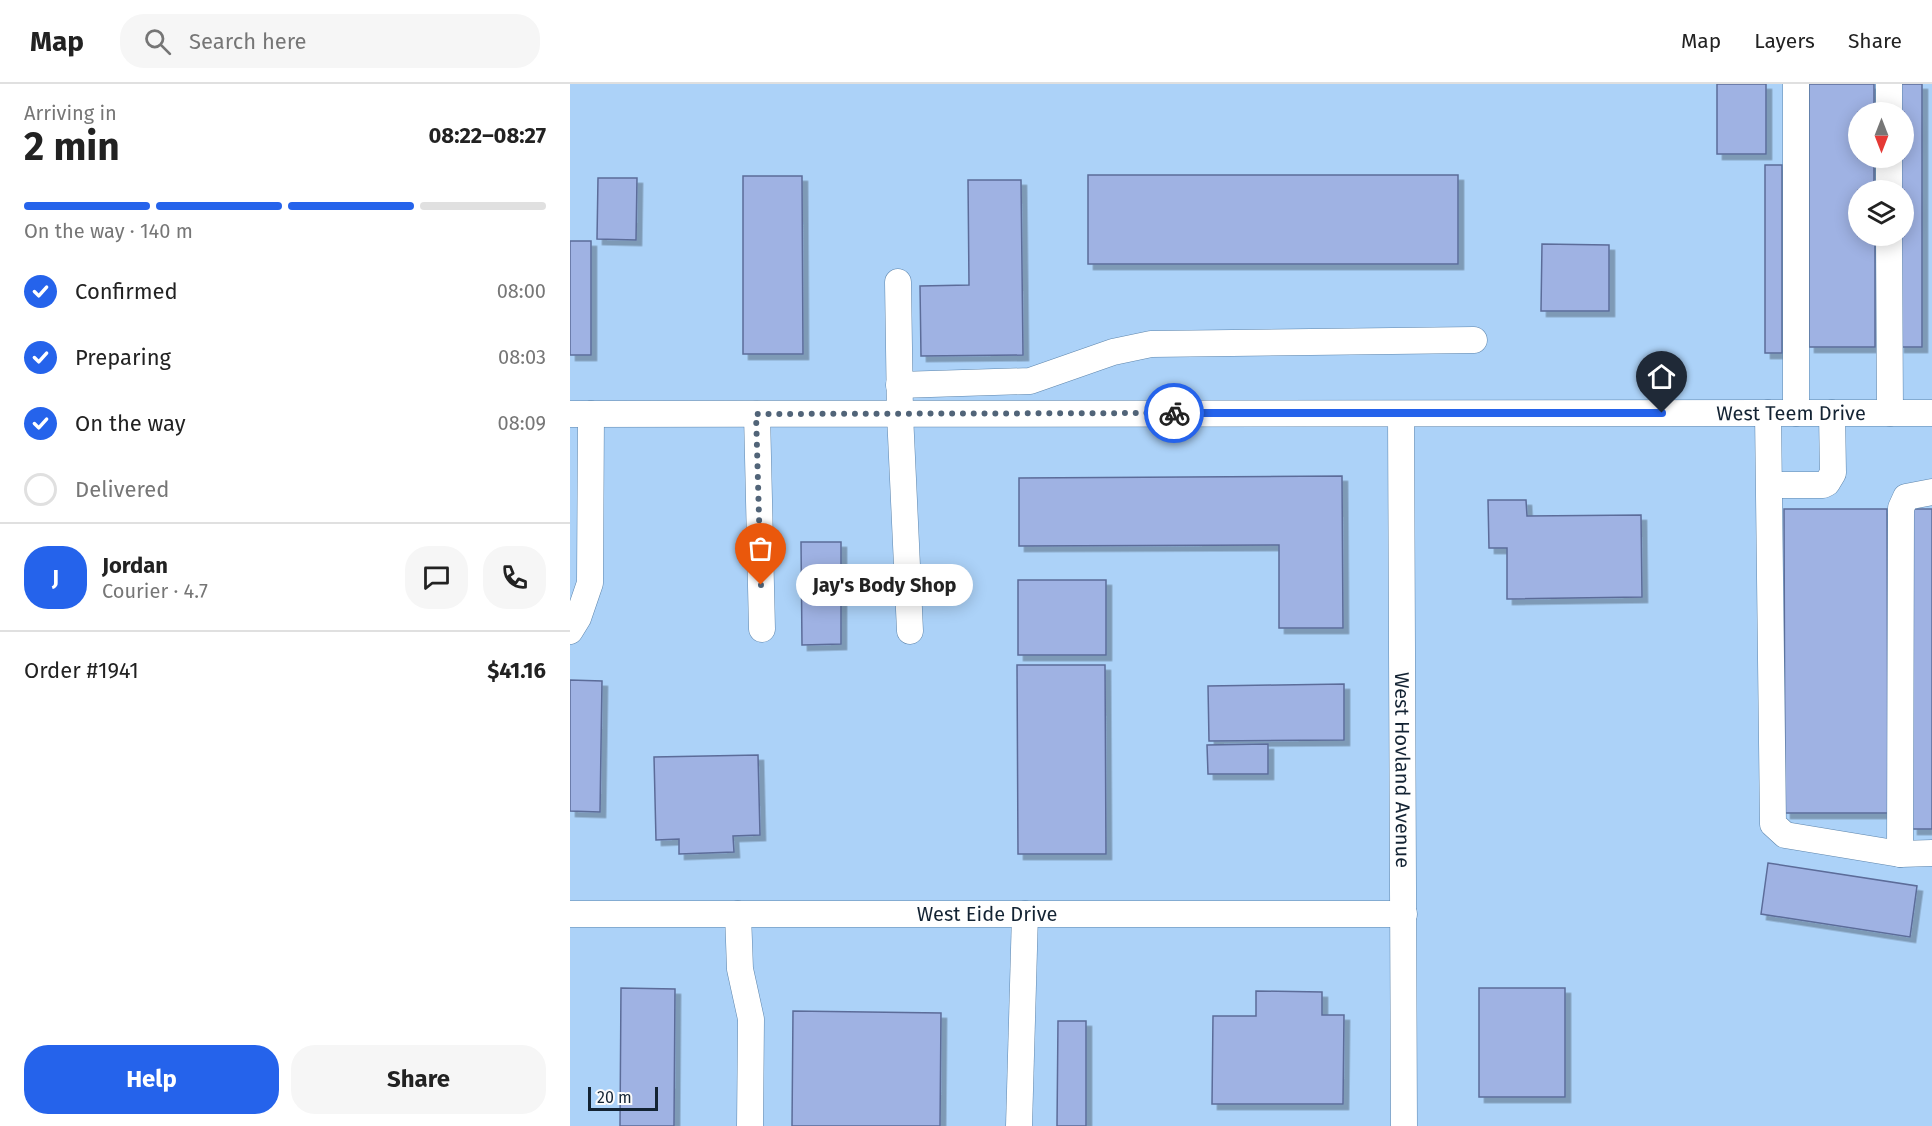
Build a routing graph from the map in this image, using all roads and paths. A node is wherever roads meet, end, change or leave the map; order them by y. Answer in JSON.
{"nodes":[{"id":1,"x":1796,"y":84,"type":"edge"},
{"id":2,"x":1889,"y":84,"type":"edge"},
{"id":3,"x":1889,"y":102,"type":"edge"},
{"id":4,"x":1889,"y":246,"type":"edge"},
{"id":5,"x":898,"y":282,"type":"dead end"},
{"id":6,"x":1474,"y":340,"type":"dead end"},
{"id":7,"x":1030,"y":381,"type":"junction"},
{"id":8,"x":899,"y":385,"type":"junction"},
{"id":9,"x":1029,"y":413,"type":"junction"},
{"id":10,"x":1768,"y":413,"type":"junction"},
{"id":11,"x":1796,"y":413,"type":"junction"},
{"id":12,"x":1832,"y":413,"type":"junction"},
{"id":13,"x":1890,"y":413,"type":"junction"},
{"id":14,"x":1932,"y":413,"type":"edge"},
{"id":15,"x":580,"y":414,"type":"edge"},
{"id":16,"x":756,"y":414,"type":"junction"},
{"id":17,"x":900,"y":414,"type":"junction"},
{"id":18,"x":1401,"y":414,"type":"junction"},
{"id":19,"x":1770,"y":485,"type":"junction"},
{"id":20,"x":1932,"y":492,"type":"edge"},
{"id":21,"x":762,"y":628,"type":"dead end"},
{"id":22,"x":570,"y":631,"type":"edge"},
{"id":23,"x":910,"y":631,"type":"dead end"},
{"id":24,"x":1932,"y":853,"type":"edge"},
{"id":25,"x":1900,"y":854,"type":"junction"},
{"id":26,"x":570,"y":914,"type":"edge"},
{"id":27,"x":738,"y":914,"type":"junction"},
{"id":28,"x":1025,"y":914,"type":"junction"},
{"id":29,"x":1404,"y":914,"type":"junction"},
{"id":30,"x":750,"y":1126,"type":"edge"},
{"id":31,"x":1019,"y":1126,"type":"edge"},
{"id":32,"x":1404,"y":1126,"type":"edge"}],
"edges":[{"from":1,"to":11,"type":"street"},
{"from":2,"to":3,"type":"street"},
{"from":4,"to":13,"type":"street"},
{"from":5,"to":8,"type":"street"},
{"from":6,"to":7,"type":"street"},
{"from":7,"to":8,"type":"street"},
{"from":7,"to":9,"type":"street"},
{"from":8,"to":17,"type":"street"},
{"from":9,"to":17,"type":"street","name":"West Teem Drive"},
{"from":9,"to":18,"type":"street","name":"West Teem Drive"},
{"from":10,"to":11,"type":"street","name":"West Teem Drive"},
{"from":10,"to":18,"type":"street","name":"West Teem Drive"},
{"from":10,"to":19,"type":"street"},
{"from":11,"to":12,"type":"street","name":"West Teem Drive"},
{"from":12,"to":13,"type":"street","name":"West Teem Drive"},
{"from":12,"to":19,"type":"street"},
{"from":13,"to":14,"type":"street","name":"West Teem Drive"},
{"from":15,"to":16,"type":"street","name":"West Teem Drive"},
{"from":15,"to":22,"type":"street"},
{"from":16,"to":17,"type":"street","name":"West Teem Drive"},
{"from":16,"to":21,"type":"street"},
{"from":17,"to":23,"type":"street"},
{"from":18,"to":29,"type":"street","name":"West Hovland Avenue"},
{"from":19,"to":25,"type":"street"},
{"from":20,"to":25,"type":"street"},
{"from":24,"to":25,"type":"street"},
{"from":26,"to":27,"type":"street","name":"West Eide Drive"},
{"from":27,"to":28,"type":"street","name":"West Eide Drive"},
{"from":27,"to":30,"type":"street"},
{"from":28,"to":29,"type":"street","name":"West Eide Drive"},
{"from":28,"to":31,"type":"street"},
{"from":29,"to":32,"type":"street","name":"West Hovland Avenue"}]}
